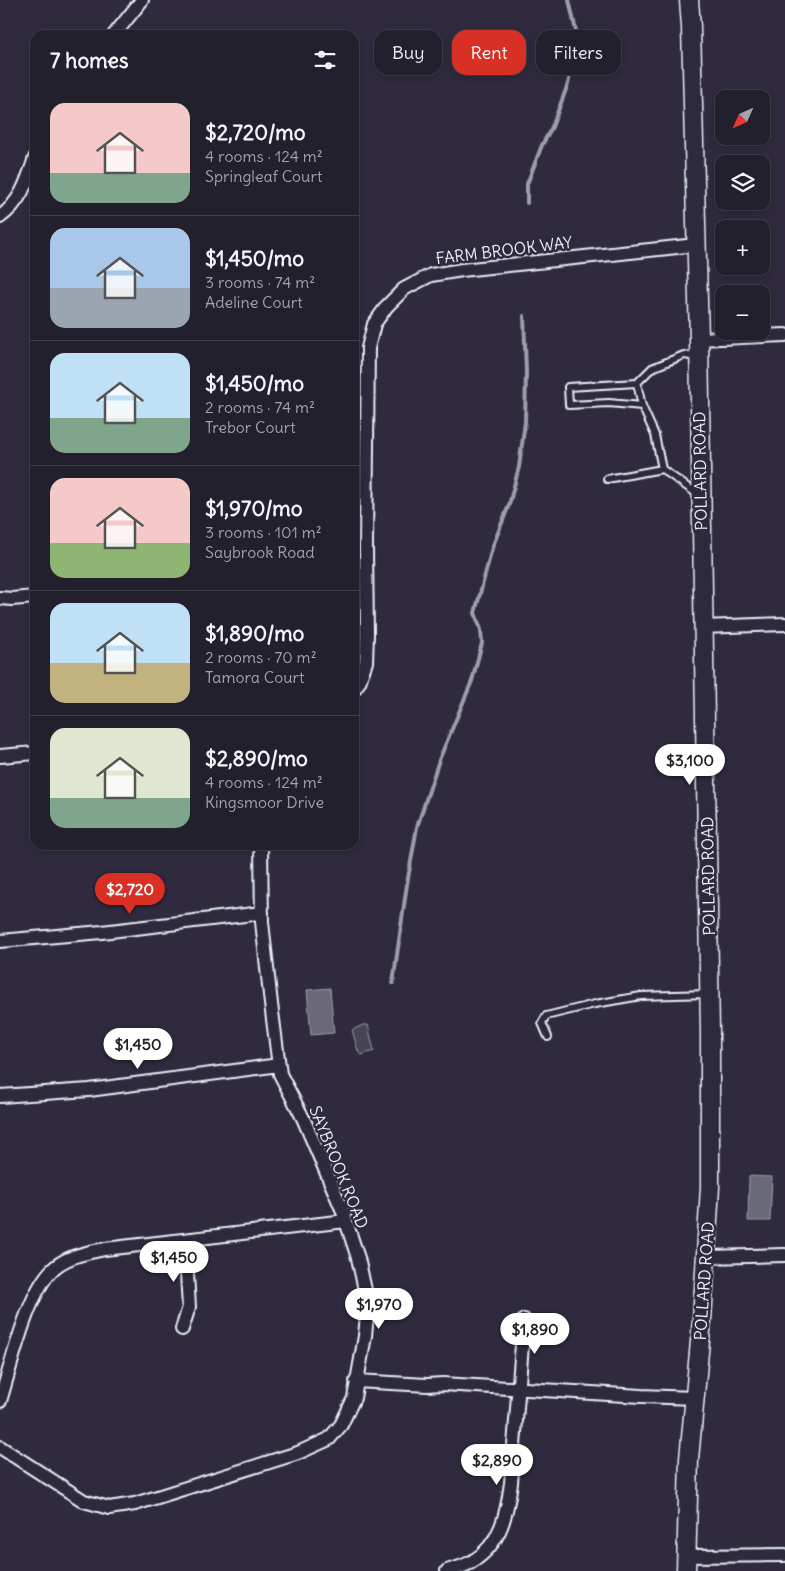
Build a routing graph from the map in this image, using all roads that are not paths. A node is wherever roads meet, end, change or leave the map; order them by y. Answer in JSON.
{"nodes":[{"id":1,"x":142,"y":0,"type":"edge"},
{"id":2,"x":689,"y":0,"type":"edge"},
{"id":3,"x":118,"y":30,"type":"edge"},
{"id":4,"x":30,"y":172,"type":"edge"},
{"id":5,"x":0,"y":217,"type":"edge"},
{"id":6,"x":696,"y":245,"type":"junction"},
{"id":7,"x":785,"y":335,"type":"edge"},
{"id":8,"x":698,"y":339,"type":"junction"},
{"id":9,"x":698,"y":357,"type":"junction"},
{"id":10,"x":637,"y":383,"type":"junction"},
{"id":11,"x":642,"y":406,"type":"junction"},
{"id":12,"x":662,"y":469,"type":"junction"},
{"id":13,"x":607,"y":479,"type":"dead end"},
{"id":14,"x":700,"y":496,"type":"junction"},
{"id":15,"x":30,"y":597,"type":"edge"},
{"id":16,"x":0,"y":598,"type":"edge"},
{"id":17,"x":785,"y":624,"type":"edge"},
{"id":18,"x":702,"y":627,"type":"junction"},
{"id":19,"x":359,"y":680,"type":"edge"},
{"id":20,"x":30,"y":753,"type":"edge"},
{"id":21,"x":0,"y":756,"type":"edge"},
{"id":22,"x":261,"y":850,"type":"edge"},
{"id":23,"x":262,"y":914,"type":"junction"},
{"id":24,"x":0,"y":941,"type":"edge"},
{"id":25,"x":710,"y":994,"type":"junction"},
{"id":26,"x":548,"y":1037,"type":"dead end"},
{"id":27,"x":279,"y":1065,"type":"junction"},
{"id":28,"x":0,"y":1096,"type":"edge"},
{"id":29,"x":346,"y":1221,"type":"junction"},
{"id":30,"x":186,"y":1240,"type":"junction"},
{"id":31,"x":785,"y":1255,"type":"edge"},
{"id":32,"x":706,"y":1256,"type":"junction"},
{"id":33,"x":524,"y":1320,"type":"dead end"},
{"id":34,"x":182,"y":1329,"type":"dead end"},
{"id":35,"x":356,"y":1381,"type":"junction"},
{"id":36,"x":519,"y":1389,"type":"junction"},
{"id":37,"x":694,"y":1398,"type":"junction"},
{"id":38,"x":0,"y":1401,"type":"edge"},
{"id":39,"x":0,"y":1447,"type":"edge"},
{"id":40,"x":785,"y":1555,"type":"edge"},
{"id":41,"x":686,"y":1563,"type":"edge"},
{"id":42,"x":448,"y":1571,"type":"edge"}],
"edges":[{"from":1,"to":3,"type":"street"},
{"from":2,"to":6,"type":"street","name":"POLLARD ROAD"},
{"from":4,"to":5,"type":"street"},
{"from":6,"to":8,"type":"street","name":"POLLARD ROAD"},
{"from":6,"to":19,"type":"street","name":"FARM BROOK WAY"},
{"from":7,"to":8,"type":"street"},
{"from":8,"to":9,"type":"street","name":"POLLARD ROAD"},
{"from":9,"to":10,"type":"lane"},
{"from":9,"to":14,"type":"street","name":"POLLARD ROAD"},
{"from":10,"to":11,"type":"lane"},
{"from":10,"to":11,"type":"lane"},
{"from":11,"to":12,"type":"lane"},
{"from":12,"to":13,"type":"lane"},
{"from":12,"to":14,"type":"lane"},
{"from":14,"to":18,"type":"street","name":"POLLARD ROAD"},
{"from":15,"to":16,"type":"street"},
{"from":17,"to":18,"type":"street"},
{"from":18,"to":25,"type":"street","name":"POLLARD ROAD"},
{"from":20,"to":21,"type":"street"},
{"from":22,"to":23,"type":"street","name":"SAYBROOK ROAD"},
{"from":23,"to":24,"type":"street"},
{"from":23,"to":27,"type":"street","name":"SAYBROOK ROAD"},
{"from":25,"to":26,"type":"lane"},
{"from":25,"to":32,"type":"street","name":"POLLARD ROAD"},
{"from":27,"to":28,"type":"street"},
{"from":27,"to":29,"type":"street","name":"SAYBROOK ROAD"},
{"from":29,"to":30,"type":"street"},
{"from":29,"to":35,"type":"street","name":"SAYBROOK ROAD"},
{"from":30,"to":34,"type":"street"},
{"from":30,"to":38,"type":"street"},
{"from":31,"to":32,"type":"street"},
{"from":32,"to":37,"type":"street","name":"POLLARD ROAD"},
{"from":33,"to":36,"type":"street"},
{"from":35,"to":36,"type":"street"},
{"from":35,"to":39,"type":"street","name":"SAYBROOK ROAD"},
{"from":36,"to":37,"type":"street"},
{"from":36,"to":42,"type":"street"},
{"from":37,"to":41,"type":"street","name":"POLLARD ROAD"},
{"from":40,"to":41,"type":"street"}]}
